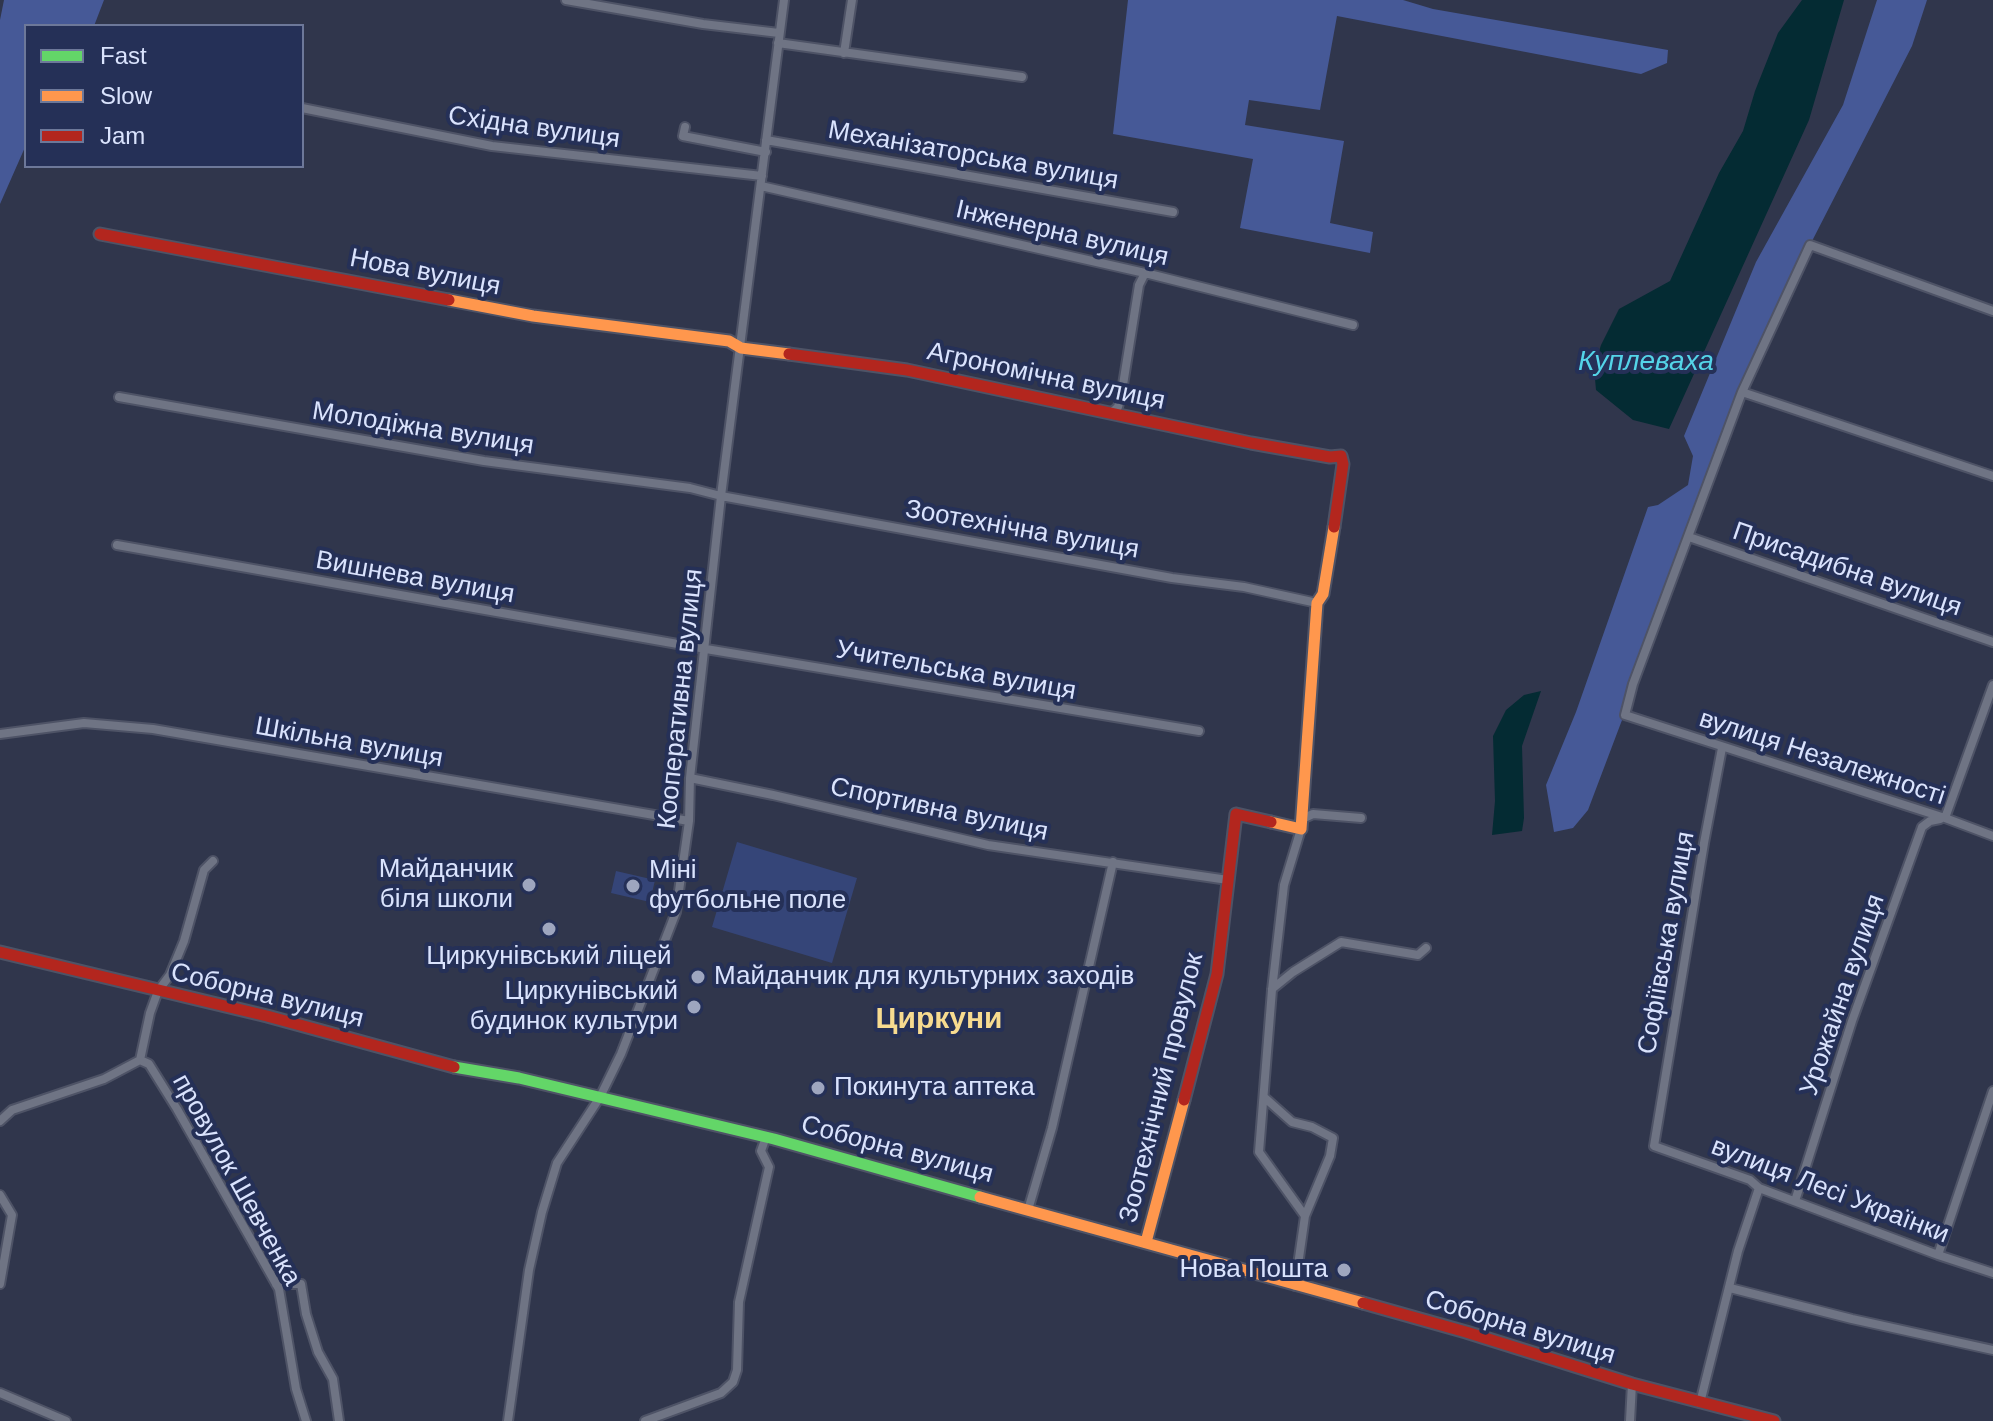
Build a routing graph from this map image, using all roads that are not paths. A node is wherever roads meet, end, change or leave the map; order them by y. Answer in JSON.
{"nodes":[{"id":1,"x":566,"y":0,"type":"edge"},
{"id":2,"x":784,"y":0,"type":"edge"},
{"id":3,"x":852,"y":0,"type":"edge"},
{"id":4,"x":778,"y":38,"type":"junction"},
{"id":5,"x":844,"y":53,"type":"junction"},
{"id":6,"x":1022,"y":77,"type":"dead end"},
{"id":7,"x":304,"y":108,"type":"edge"},
{"id":8,"x":685,"y":127,"type":"dead end"},
{"id":9,"x":766,"y":140,"type":"junction"},
{"id":10,"x":766,"y":152,"type":"junction"},
{"id":11,"x":762,"y":181,"type":"junction"},
{"id":12,"x":1173,"y":212,"type":"dead end"},
{"id":13,"x":100,"y":234,"type":"dead end"},
{"id":14,"x":1145,"y":273,"type":"junction"},
{"id":15,"x":1993,"y":311,"type":"edge"},
{"id":16,"x":1353,"y":325,"type":"dead end"},
{"id":17,"x":741,"y":348,"type":"junction"},
{"id":18,"x":1742,"y":392,"type":"junction"},
{"id":19,"x":119,"y":397,"type":"dead end"},
{"id":20,"x":1111,"y":413,"type":"junction"},
{"id":21,"x":1993,"y":476,"type":"edge"},
{"id":22,"x":721,"y":496,"type":"junction"},
{"id":23,"x":1689,"y":537,"type":"junction"},
{"id":24,"x":117,"y":545,"type":"dead end"},
{"id":25,"x":1317,"y":603,"type":"junction"},
{"id":26,"x":1993,"y":642,"type":"edge"},
{"id":27,"x":706,"y":649,"type":"junction"},
{"id":28,"x":1993,"y":685,"type":"edge"},
{"id":29,"x":1199,"y":731,"type":"dead end"},
{"id":30,"x":0,"y":734,"type":"edge"},
{"id":31,"x":1722,"y":748,"type":"junction"},
{"id":32,"x":690,"y":778,"type":"junction"},
{"id":33,"x":1361,"y":818,"type":"dead end"},
{"id":34,"x":1945,"y":818,"type":"junction"},
{"id":35,"x":689,"y":821,"type":"junction"},
{"id":36,"x":1302,"y":824,"type":"junction"},
{"id":37,"x":1993,"y":836,"type":"edge"},
{"id":38,"x":213,"y":861,"type":"dead end"},
{"id":39,"x":1113,"y":862,"type":"junction"},
{"id":40,"x":1228,"y":880,"type":"junction"},
{"id":41,"x":1426,"y":948,"type":"dead end"},
{"id":42,"x":0,"y":952,"type":"edge"},
{"id":43,"x":1272,"y":990,"type":"junction"},
{"id":44,"x":158,"y":991,"type":"junction"},
{"id":45,"x":140,"y":1060,"type":"junction"},
{"id":46,"x":1993,"y":1091,"type":"edge"},
{"id":47,"x":600,"y":1097,"type":"junction"},
{"id":48,"x":1265,"y":1098,"type":"junction"},
{"id":49,"x":0,"y":1121,"type":"edge"},
{"id":50,"x":766,"y":1137,"type":"junction"},
{"id":51,"x":1654,"y":1146,"type":"joint"},
{"id":52,"x":1759,"y":1188,"type":"junction"},
{"id":53,"x":0,"y":1195,"type":"edge"},
{"id":54,"x":1795,"y":1201,"type":"junction"},
{"id":55,"x":1028,"y":1210,"type":"junction"},
{"id":56,"x":1305,"y":1216,"type":"junction"},
{"id":57,"x":1146,"y":1242,"type":"junction"},
{"id":58,"x":1938,"y":1255,"type":"junction"},
{"id":59,"x":1993,"y":1273,"type":"edge"},
{"id":60,"x":0,"y":1284,"type":"edge"},
{"id":61,"x":276,"y":1284,"type":"junction"},
{"id":62,"x":1295,"y":1286,"type":"junction"},
{"id":63,"x":1730,"y":1288,"type":"junction"},
{"id":64,"x":1993,"y":1350,"type":"edge"},
{"id":65,"x":1632,"y":1384,"type":"junction"},
{"id":66,"x":0,"y":1393,"type":"edge"},
{"id":67,"x":1700,"y":1403,"type":"junction"},
{"id":68,"x":66,"y":1421,"type":"edge"},
{"id":69,"x":306,"y":1421,"type":"edge"},
{"id":70,"x":339,"y":1421,"type":"edge"},
{"id":71,"x":508,"y":1421,"type":"edge"},
{"id":72,"x":645,"y":1421,"type":"edge"},
{"id":73,"x":1630,"y":1421,"type":"edge"},
{"id":74,"x":1774,"y":1421,"type":"edge"}],
"edges":[{"from":1,"to":4,"type":"street"},
{"from":2,"to":4,"type":"street","name":"Кооперативна вулиця"},
{"from":3,"to":5,"type":"street"},
{"from":4,"to":5,"type":"street"},
{"from":4,"to":9,"type":"street","name":"Кооперативна вулиця"},
{"from":5,"to":6,"type":"street"},
{"from":7,"to":11,"type":"street","name":"Східна вулиця"},
{"from":8,"to":10,"type":"street"},
{"from":9,"to":10,"type":"street","name":"Кооперативна вулиця"},
{"from":9,"to":12,"type":"street","name":"Механізаторська вулиця"},
{"from":10,"to":11,"type":"street","name":"Кооперативна вулиця"},
{"from":11,"to":14,"type":"street","name":"Інженерна вулиця"},
{"from":11,"to":17,"type":"street","name":"Кооперативна вулиця"},
{"from":13,"to":17,"type":"street","name":"Нова вулиця"},
{"from":14,"to":16,"type":"street","name":"Інженерна вулиця"},
{"from":14,"to":20,"type":"street"},
{"from":15,"to":18,"type":"street"},
{"from":17,"to":20,"type":"street","name":"Агрономічна вулиця"},
{"from":17,"to":22,"type":"street","name":"Кооперативна вулиця"},
{"from":18,"to":21,"type":"street"},
{"from":18,"to":23,"type":"street"},
{"from":19,"to":22,"type":"street","name":"Молодіжна вулиця"},
{"from":20,"to":25,"type":"street","name":"Агрономічна вулиця"},
{"from":22,"to":25,"type":"street","name":"Зоотехнічна вулиця"},
{"from":22,"to":27,"type":"street","name":"Кооперативна вулиця"},
{"from":23,"to":26,"type":"street","name":"Присадибна вулиця"},
{"from":23,"to":31,"type":"street","name":"вулиця Незалежності"},
{"from":24,"to":27,"type":"street","name":"Вишнева вулиця"},
{"from":25,"to":36,"type":"street"},
{"from":27,"to":29,"type":"street","name":"Учительська вулиця"},
{"from":27,"to":32,"type":"street","name":"Кооперативна вулиця"},
{"from":28,"to":34,"type":"street"},
{"from":30,"to":35,"type":"street","name":"Шкільна вулиця"},
{"from":31,"to":34,"type":"street","name":"вулиця Незалежності"},
{"from":31,"to":51,"type":"street","name":"Софіївська вулиця"},
{"from":32,"to":35,"type":"street","name":"Кооперативна вулиця"},
{"from":32,"to":39,"type":"street","name":"Спортивна вулиця"},
{"from":33,"to":36,"type":"street"},
{"from":34,"to":37,"type":"street","name":"вулиця Незалежності"},
{"from":34,"to":54,"type":"street","name":"Урожайна вулиця"},
{"from":35,"to":47,"type":"street","name":"Кооперативна вулиця"},
{"from":36,"to":40,"type":"street","name":"Зоотехнічний провулок"},
{"from":36,"to":43,"type":"street"},
{"from":38,"to":44,"type":"street","name":"провулок Шевченка"},
{"from":39,"to":40,"type":"street","name":"Спортивна вулиця"},
{"from":39,"to":55,"type":"street"},
{"from":40,"to":57,"type":"street","name":"Зоотехнічний провулок"},
{"from":41,"to":43,"type":"street"},
{"from":42,"to":44,"type":"street","name":"Соборна вулиця"},
{"from":43,"to":48,"type":"street"},
{"from":44,"to":45,"type":"street","name":"провулок Шевченка"},
{"from":44,"to":47,"type":"street","name":"Соборна вулиця"},
{"from":45,"to":49,"type":"street","name":"провулок Шевченка"},
{"from":45,"to":61,"type":"street","name":"провулок Шевченка"},
{"from":46,"to":58,"type":"street"},
{"from":47,"to":50,"type":"street","name":"Соборна вулиця"},
{"from":47,"to":71,"type":"street","name":"Кооперативна вулиця"},
{"from":48,"to":56,"type":"street"},
{"from":48,"to":56,"type":"street"},
{"from":50,"to":55,"type":"street","name":"Соборна вулиця"},
{"from":50,"to":72,"type":"street"},
{"from":51,"to":52,"type":"street","name":"вулиця Лесі Українки"},
{"from":52,"to":54,"type":"street","name":"вулиця Лесі Українки"},
{"from":52,"to":63,"type":"street"},
{"from":53,"to":60,"type":"street"},
{"from":54,"to":58,"type":"street","name":"вулиця Лесі Українки"},
{"from":55,"to":57,"type":"street","name":"Соборна вулиця"},
{"from":56,"to":62,"type":"street"},
{"from":57,"to":62,"type":"street","name":"Соборна вулиця"},
{"from":58,"to":59,"type":"street","name":"вулиця Лесі Українки"},
{"from":61,"to":69,"type":"street","name":"провулок Шевченка"},
{"from":61,"to":70,"type":"street"},
{"from":62,"to":65,"type":"street","name":"Соборна вулиця"},
{"from":63,"to":64,"type":"street"},
{"from":63,"to":67,"type":"street"},
{"from":65,"to":67,"type":"street","name":"Соборна вулиця"},
{"from":65,"to":73,"type":"street"},
{"from":66,"to":68,"type":"street"},
{"from":67,"to":74,"type":"street","name":"Соборна вулиця"}]}
